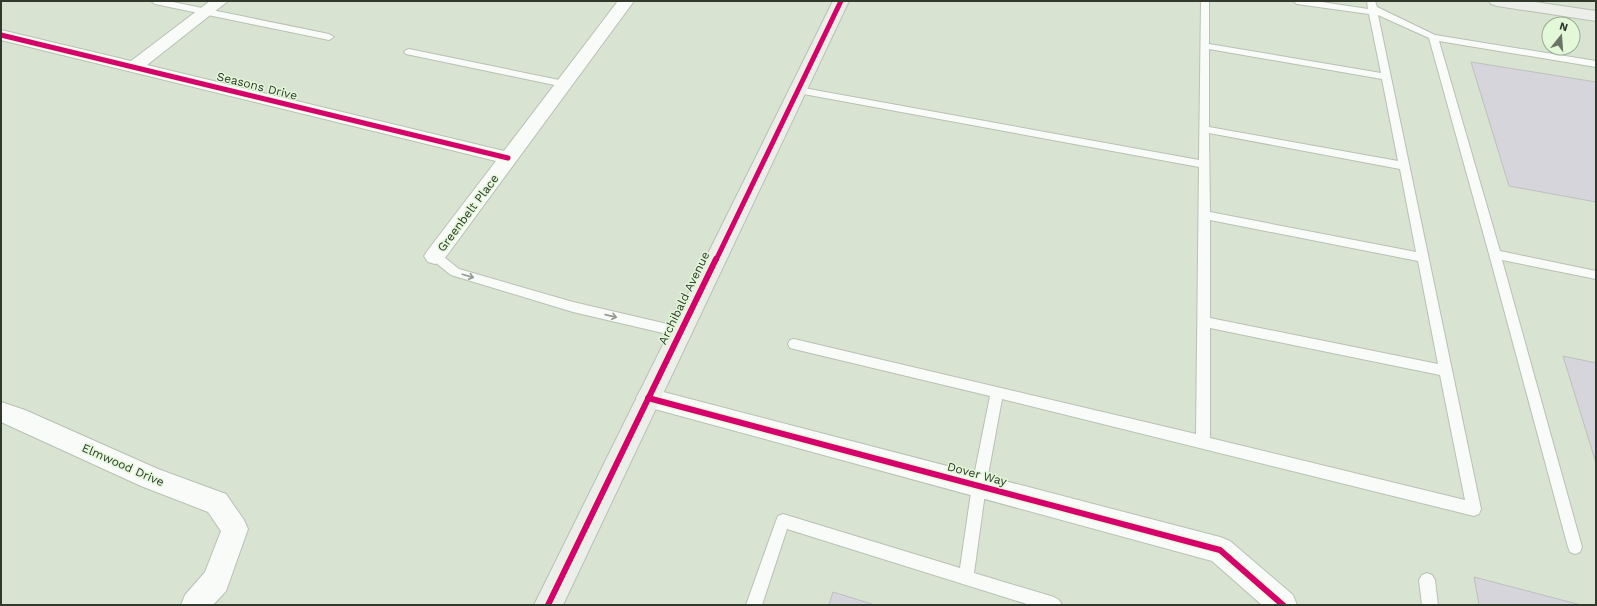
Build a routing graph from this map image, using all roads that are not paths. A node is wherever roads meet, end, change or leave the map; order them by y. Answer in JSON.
{"nodes":[{"id":1,"x":155,"y":1,"type":"edge"},
{"id":2,"x":220,"y":1,"type":"edge"},
{"id":3,"x":626,"y":1,"type":"edge"},
{"id":4,"x":841,"y":1,"type":"edge"},
{"id":5,"x":1205,"y":1,"type":"edge"},
{"id":6,"x":1297,"y":1,"type":"edge"},
{"id":7,"x":1497,"y":1,"type":"edge"},
{"id":8,"x":1373,"y":7,"type":"edge"},
{"id":9,"x":207,"y":11,"type":"junction"},
{"id":10,"x":1596,"y":16,"type":"edge"},
{"id":11,"x":1,"y":35,"type":"edge"},
{"id":12,"x":329,"y":37,"type":"dead end"},
{"id":13,"x":1433,"y":37,"type":"junction"},
{"id":14,"x":1205,"y":46,"type":"junction"},
{"id":15,"x":409,"y":52,"type":"dead end"},
{"id":16,"x":1596,"y":64,"type":"edge"},
{"id":17,"x":134,"y":67,"type":"junction"},
{"id":18,"x":1386,"y":77,"type":"junction"},
{"id":19,"x":564,"y":84,"type":"junction"},
{"id":20,"x":798,"y":90,"type":"junction"},
{"id":21,"x":1204,"y":129,"type":"junction"},
{"id":22,"x":508,"y":158,"type":"junction"},
{"id":23,"x":1204,"y":164,"type":"junction"},
{"id":24,"x":1404,"y":166,"type":"junction"},
{"id":25,"x":1204,"y":215,"type":"junction"},
{"id":26,"x":1495,"y":254,"type":"junction"},
{"id":27,"x":435,"y":256,"type":"joint"},
{"id":28,"x":1423,"y":258,"type":"junction"},
{"id":29,"x":1596,"y":275,"type":"edge"},
{"id":30,"x":1203,"y":322,"type":"junction"},
{"id":31,"x":680,"y":332,"type":"junction"},
{"id":32,"x":794,"y":344,"type":"dead end"},
{"id":33,"x":1446,"y":371,"type":"junction"},
{"id":34,"x":996,"y":392,"type":"junction"},
{"id":35,"x":648,"y":398,"type":"junction"},
{"id":36,"x":1,"y":412,"type":"edge"},
{"id":37,"x":1202,"y":442,"type":"junction"},
{"id":38,"x":979,"y":486,"type":"junction"},
{"id":39,"x":1575,"y":547,"type":"dead end"},
{"id":40,"x":966,"y":578,"type":"junction"},
{"id":41,"x":1427,"y":580,"type":"dead end"},
{"id":42,"x":195,"y":605,"type":"edge"},
{"id":43,"x":548,"y":605,"type":"edge"},
{"id":44,"x":754,"y":605,"type":"edge"},
{"id":45,"x":1054,"y":605,"type":"edge"},
{"id":46,"x":1283,"y":605,"type":"edge"},
{"id":47,"x":1430,"y":605,"type":"edge"}],
"edges":[{"from":1,"to":9,"type":"lane"},
{"from":2,"to":9,"type":"street"},
{"from":3,"to":19,"type":"street","name":"Greenbelt Place"},
{"from":4,"to":20,"type":"main road","name":"Archibald Avenue"},
{"from":5,"to":14,"type":"lane"},
{"from":6,"to":8,"type":"lane"},
{"from":7,"to":10,"type":"main road"},
{"from":8,"to":13,"type":"lane"},
{"from":8,"to":18,"type":"lane"},
{"from":9,"to":12,"type":"lane"},
{"from":9,"to":17,"type":"street"},
{"from":11,"to":17,"type":"street","name":"Seasons Drive"},
{"from":13,"to":16,"type":"lane"},
{"from":13,"to":26,"type":"lane"},
{"from":14,"to":18,"type":"lane"},
{"from":14,"to":21,"type":"lane"},
{"from":15,"to":19,"type":"lane"},
{"from":17,"to":22,"type":"street","name":"Seasons Drive"},
{"from":18,"to":24,"type":"lane"},
{"from":19,"to":22,"type":"street","name":"Greenbelt Place"},
{"from":20,"to":23,"type":"lane"},
{"from":20,"to":31,"type":"main road","name":"Archibald Avenue"},
{"from":21,"to":23,"type":"lane"},
{"from":21,"to":24,"type":"lane"},
{"from":22,"to":27,"type":"street","name":"Greenbelt Place"},
{"from":23,"to":25,"type":"lane"},
{"from":24,"to":28,"type":"lane"},
{"from":25,"to":28,"type":"lane"},
{"from":25,"to":30,"type":"lane"},
{"from":26,"to":29,"type":"lane"},
{"from":26,"to":39,"type":"lane"},
{"from":27,"to":31,"type":"lane","name":"Greenbelt Place","one_way":true},
{"from":28,"to":33,"type":"lane"},
{"from":30,"to":33,"type":"lane"},
{"from":30,"to":37,"type":"lane"},
{"from":31,"to":35,"type":"main road","name":"Archibald Avenue"},
{"from":32,"to":34,"type":"lane"},
{"from":33,"to":37,"type":"lane"},
{"from":34,"to":37,"type":"lane"},
{"from":34,"to":38,"type":"lane"},
{"from":35,"to":38,"type":"street","name":"Dover Way"},
{"from":35,"to":43,"type":"main road","name":"Archibald Avenue"},
{"from":36,"to":42,"type":"street","name":"Elmwood Drive"},
{"from":38,"to":40,"type":"lane"},
{"from":38,"to":46,"type":"street","name":"Dover Way"},
{"from":40,"to":44,"type":"lane"},
{"from":40,"to":45,"type":"lane"},
{"from":41,"to":47,"type":"lane"}]}
